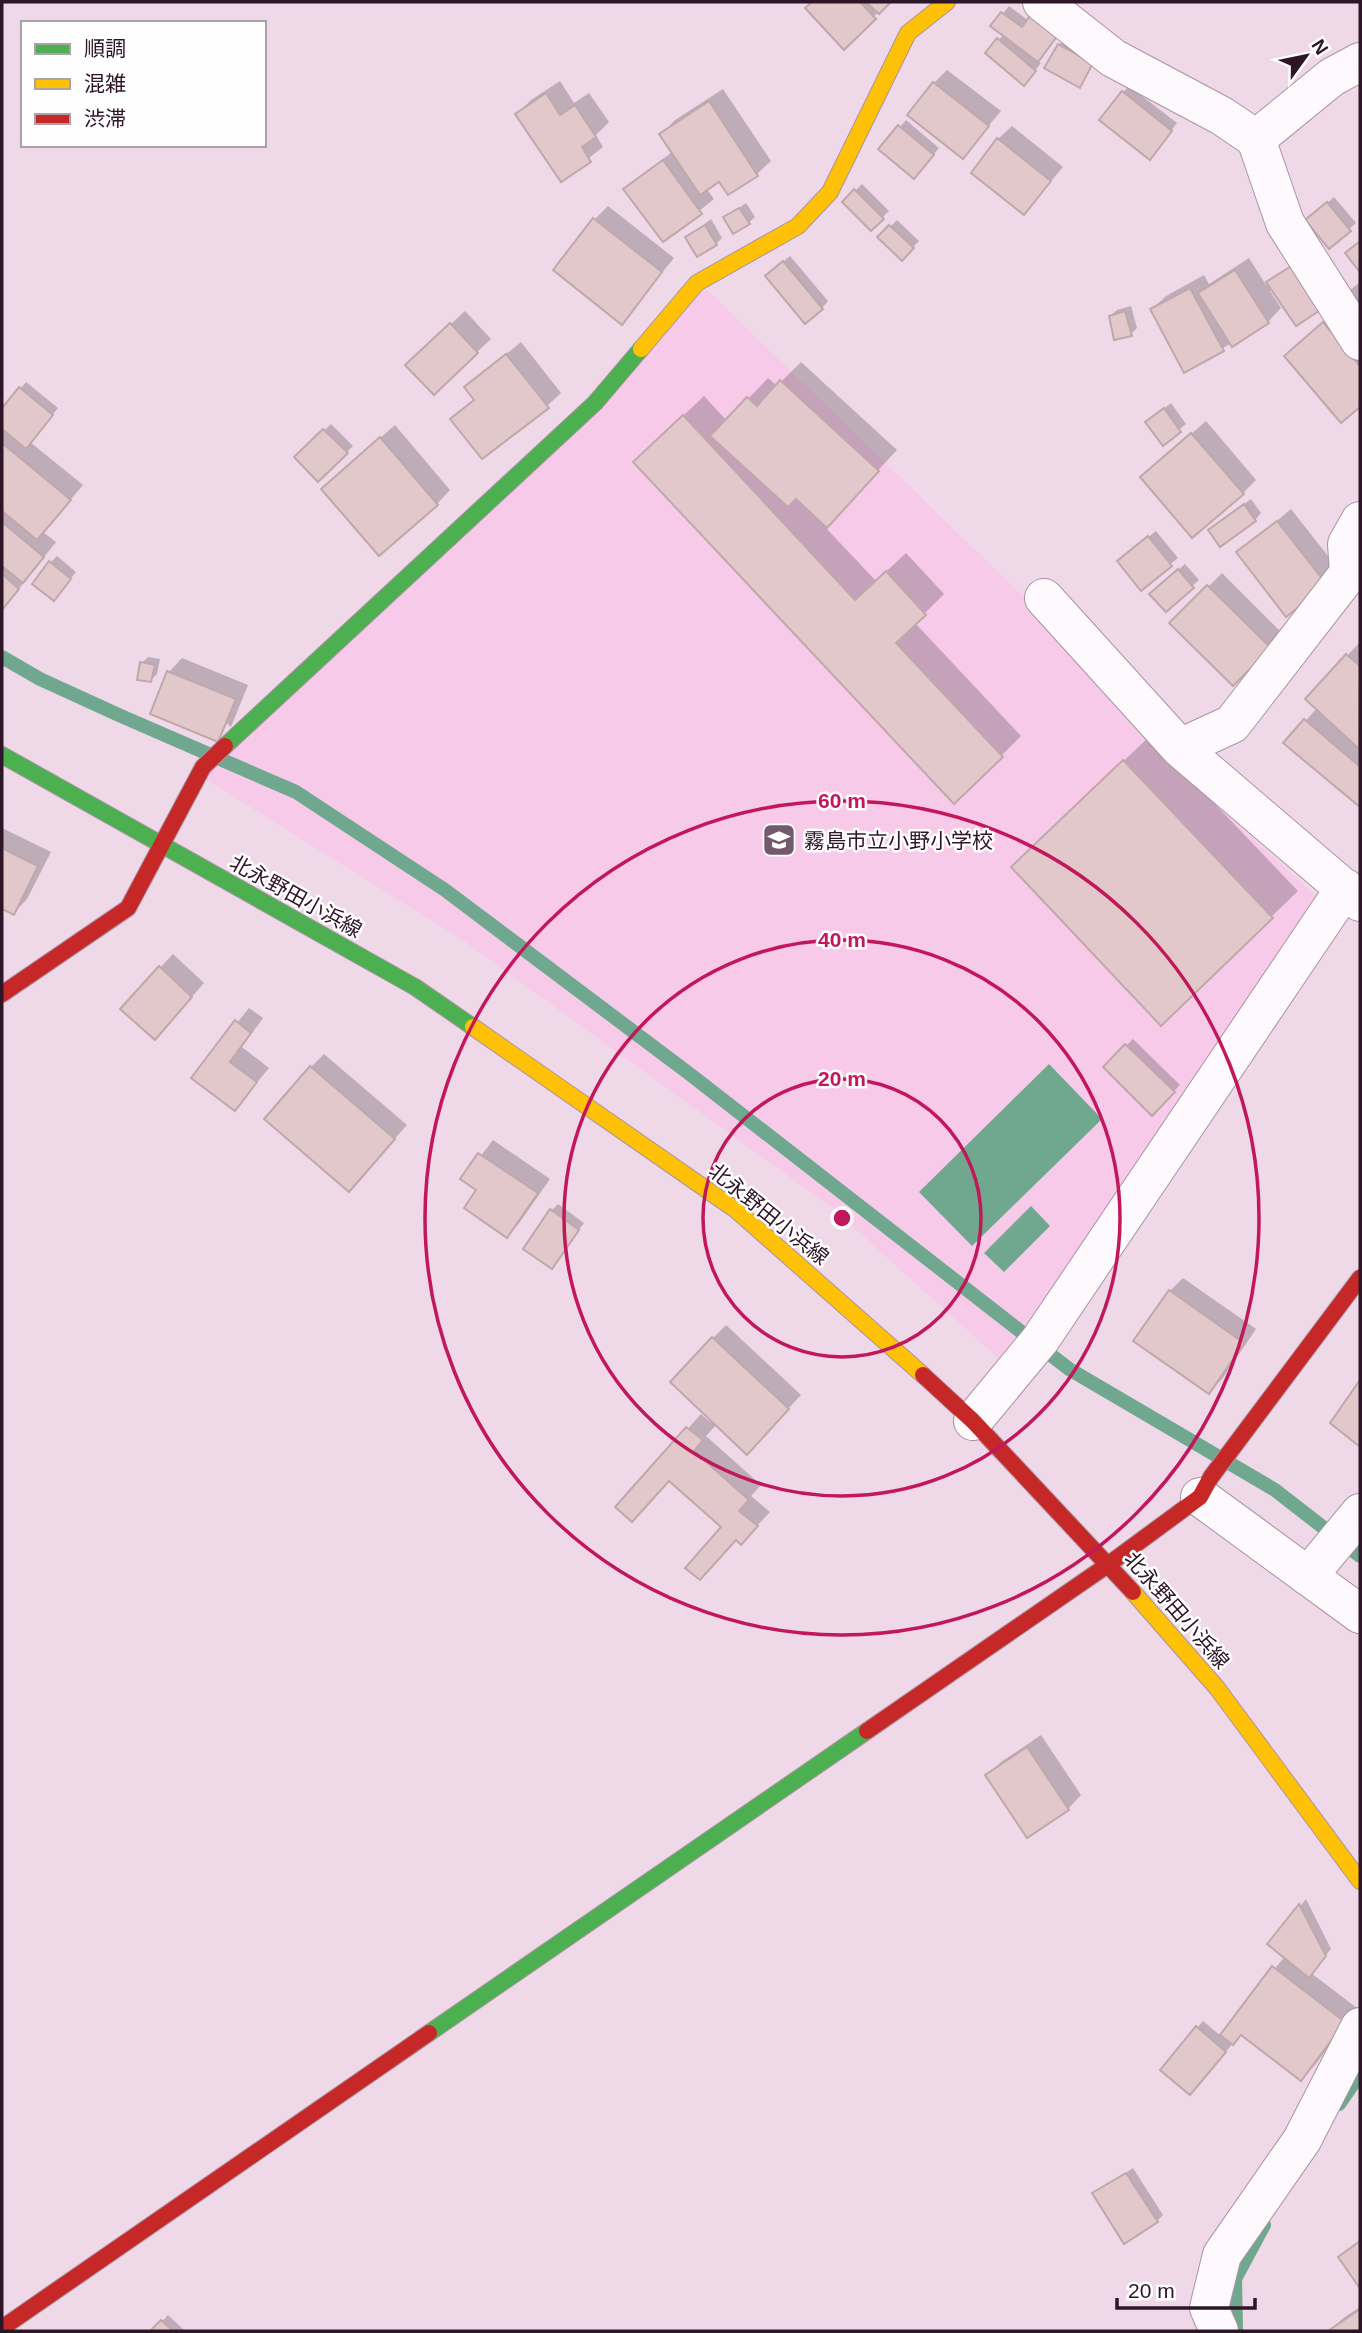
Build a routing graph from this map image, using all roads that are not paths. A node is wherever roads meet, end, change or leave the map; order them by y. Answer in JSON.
{"nodes":[{"id":1,"x":947,"y":2,"type":"edge"},
{"id":2,"x":1042,"y":2,"type":"edge"},
{"id":3,"x":1360,"y":62,"type":"edge"},
{"id":4,"x":1256,"y":139,"type":"junction"},
{"id":5,"x":1360,"y":341,"type":"edge"},
{"id":6,"x":1360,"y":521,"type":"edge"},
{"id":7,"x":1355,"y":575,"type":"edge"},
{"id":8,"x":1044,"y":598,"type":"dead end"},
{"id":9,"x":1180,"y":748,"type":"junction"},
{"id":10,"x":2,"y":755,"type":"edge"},
{"id":11,"x":161,"y":844,"type":"junction"},
{"id":12,"x":1353,"y":895,"type":"edge"},
{"id":13,"x":2,"y":994,"type":"edge"},
{"id":14,"x":1360,"y":1278,"type":"edge"},
{"id":15,"x":972,"y":1421,"type":"junction"},
{"id":16,"x":1206,"y":1487,"type":"junction"},
{"id":17,"x":1359,"y":1514,"type":"edge"},
{"id":18,"x":1109,"y":1564,"type":"junction"},
{"id":19,"x":1314,"y":1568,"type":"junction"},
{"id":20,"x":1360,"y":1614,"type":"edge"},
{"id":21,"x":1360,"y":1881,"type":"edge"},
{"id":22,"x":1360,"y":2027,"type":"edge"},
{"id":23,"x":2,"y":2328,"type":"edge"},
{"id":24,"x":1219,"y":2331,"type":"edge"}],
"edges":[{"from":1,"to":11,"type":"street"},
{"from":2,"to":4,"type":"street"},
{"from":3,"to":4,"type":"street"},
{"from":4,"to":5,"type":"street"},
{"from":6,"to":7,"type":"street"},
{"from":7,"to":9,"type":"street"},
{"from":8,"to":9,"type":"street"},
{"from":9,"to":12,"type":"street"},
{"from":10,"to":11,"type":"street","name":"北永野田小浜線"},
{"from":11,"to":13,"type":"street"},
{"from":11,"to":15,"type":"street","name":"北永野田小浜線"},
{"from":12,"to":15,"type":"street"},
{"from":14,"to":16,"type":"street"},
{"from":15,"to":18,"type":"street","name":"北永野田小浜線"},
{"from":16,"to":18,"type":"street"},
{"from":16,"to":19,"type":"street"},
{"from":17,"to":19,"type":"street"},
{"from":18,"to":21,"type":"street","name":"北永野田小浜線"},
{"from":18,"to":23,"type":"street"},
{"from":19,"to":20,"type":"street"},
{"from":22,"to":24,"type":"street"}]}
